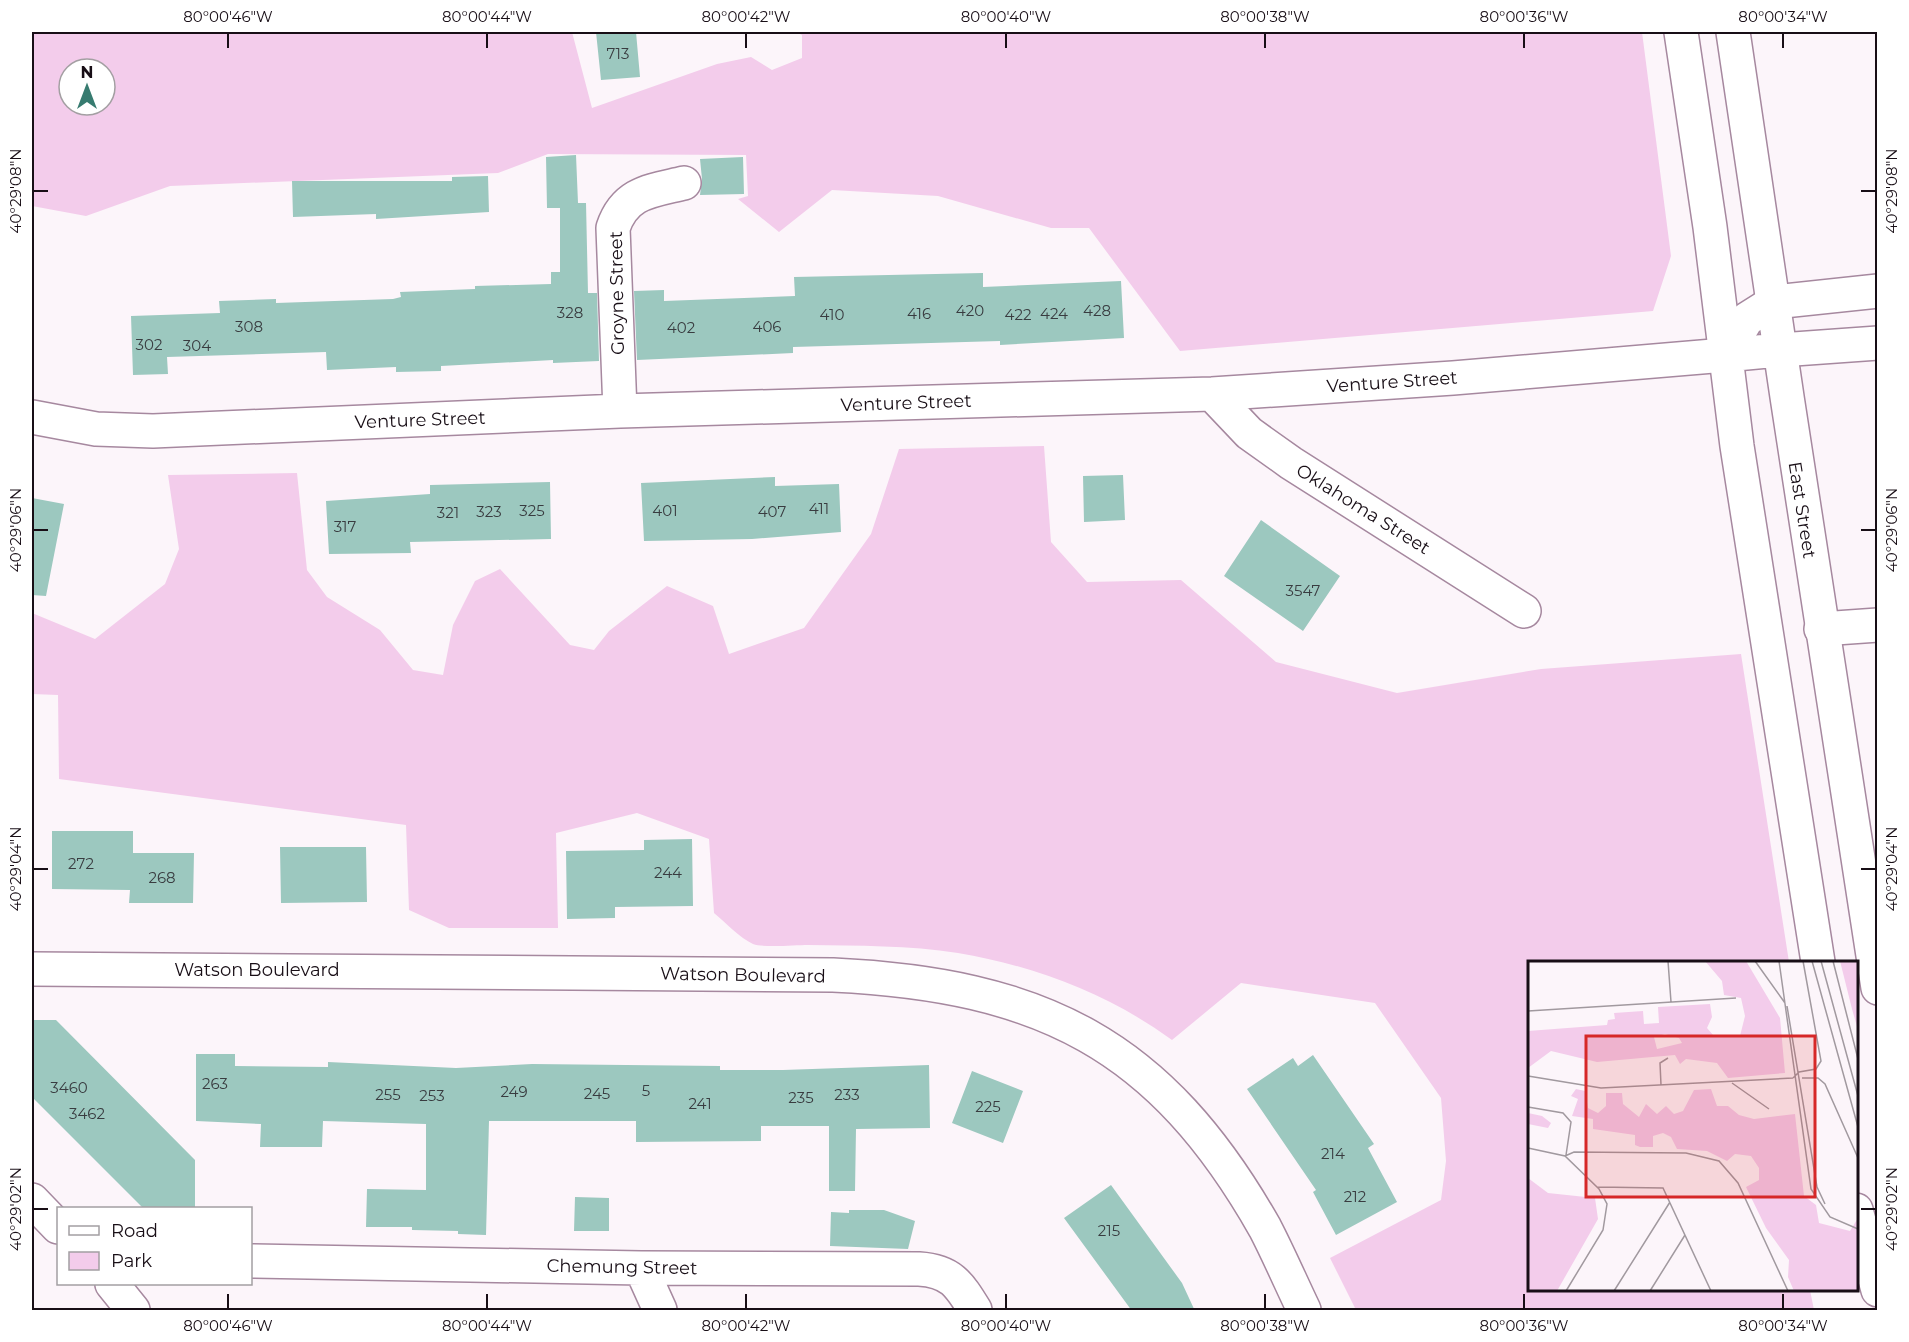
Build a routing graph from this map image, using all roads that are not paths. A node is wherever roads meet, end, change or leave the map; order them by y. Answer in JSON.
{"nodes":[{"id":1,"x":1681,"y":32,"type":"edge"},
{"id":2,"x":1733,"y":32,"type":"edge"},
{"id":3,"x":684,"y":183,"type":"dead end"},
{"id":4,"x":1878,"y":291,"type":"edge"},
{"id":5,"x":1774,"y":302,"type":"junction"},
{"id":6,"x":1878,"y":343,"type":"edge"},
{"id":7,"x":1780,"y":350,"type":"junction"},
{"id":8,"x":1725,"y":355,"type":"junction"},
{"id":9,"x":1212,"y":394,"type":"junction"},
{"id":10,"x":620,"y":411,"type":"junction"},
{"id":11,"x":32,"y":417,"type":"edge"},
{"id":12,"x":1524,"y":611,"type":"dead end"},
{"id":13,"x":1878,"y":625,"type":"edge"},
{"id":14,"x":1821,"y":629,"type":"junction"},
{"id":15,"x":1818,"y":961,"type":"edge"},
{"id":16,"x":32,"y":969,"type":"edge"},
{"id":17,"x":1878,"y":988,"type":"edge"},
{"id":18,"x":32,"y":1200,"type":"edge"},
{"id":19,"x":1858,"y":1214,"type":"edge"},
{"id":20,"x":57,"y":1226,"type":"edge"},
{"id":21,"x":252,"y":1261,"type":"edge"},
{"id":22,"x":641,"y":1268,"type":"junction"},
{"id":23,"x":113,"y":1285,"type":"edge"},
{"id":24,"x":1878,"y":1290,"type":"edge"},
{"id":25,"x":133,"y":1311,"type":"edge"},
{"id":26,"x":660,"y":1311,"type":"edge"},
{"id":27,"x":975,"y":1311,"type":"edge"},
{"id":28,"x":1304,"y":1311,"type":"edge"}],
"edges":[{"from":1,"to":8,"type":"main road"},
{"from":2,"to":5,"type":"main road","name":"East Street"},
{"from":3,"to":10,"type":"main road","name":"Groyne Street"},
{"from":4,"to":5,"type":"main road"},
{"from":5,"to":7,"type":"main road","name":"East Street"},
{"from":5,"to":8,"type":"main road"},
{"from":6,"to":7,"type":"main road","name":"Venture Street"},
{"from":7,"to":8,"type":"main road","name":"Venture Street"},
{"from":7,"to":14,"type":"main road","name":"East Street"},
{"from":8,"to":9,"type":"main road","name":"Venture Street"},
{"from":8,"to":15,"type":"main road"},
{"from":9,"to":10,"type":"main road","name":"Venture Street"},
{"from":9,"to":12,"type":"main road","name":"Oklahoma Street"},
{"from":10,"to":11,"type":"main road","name":"Venture Street"},
{"from":13,"to":14,"type":"main road"},
{"from":14,"to":17,"type":"main road","name":"East Street"},
{"from":16,"to":28,"type":"main road","name":"Watson Boulevard"},
{"from":18,"to":20,"type":"main road"},
{"from":19,"to":24,"type":"main road"},
{"from":21,"to":22,"type":"main road","name":"Chemung Street"},
{"from":22,"to":26,"type":"main road"},
{"from":22,"to":27,"type":"main road","name":"Chemung Street"},
{"from":23,"to":25,"type":"main road"}]}
